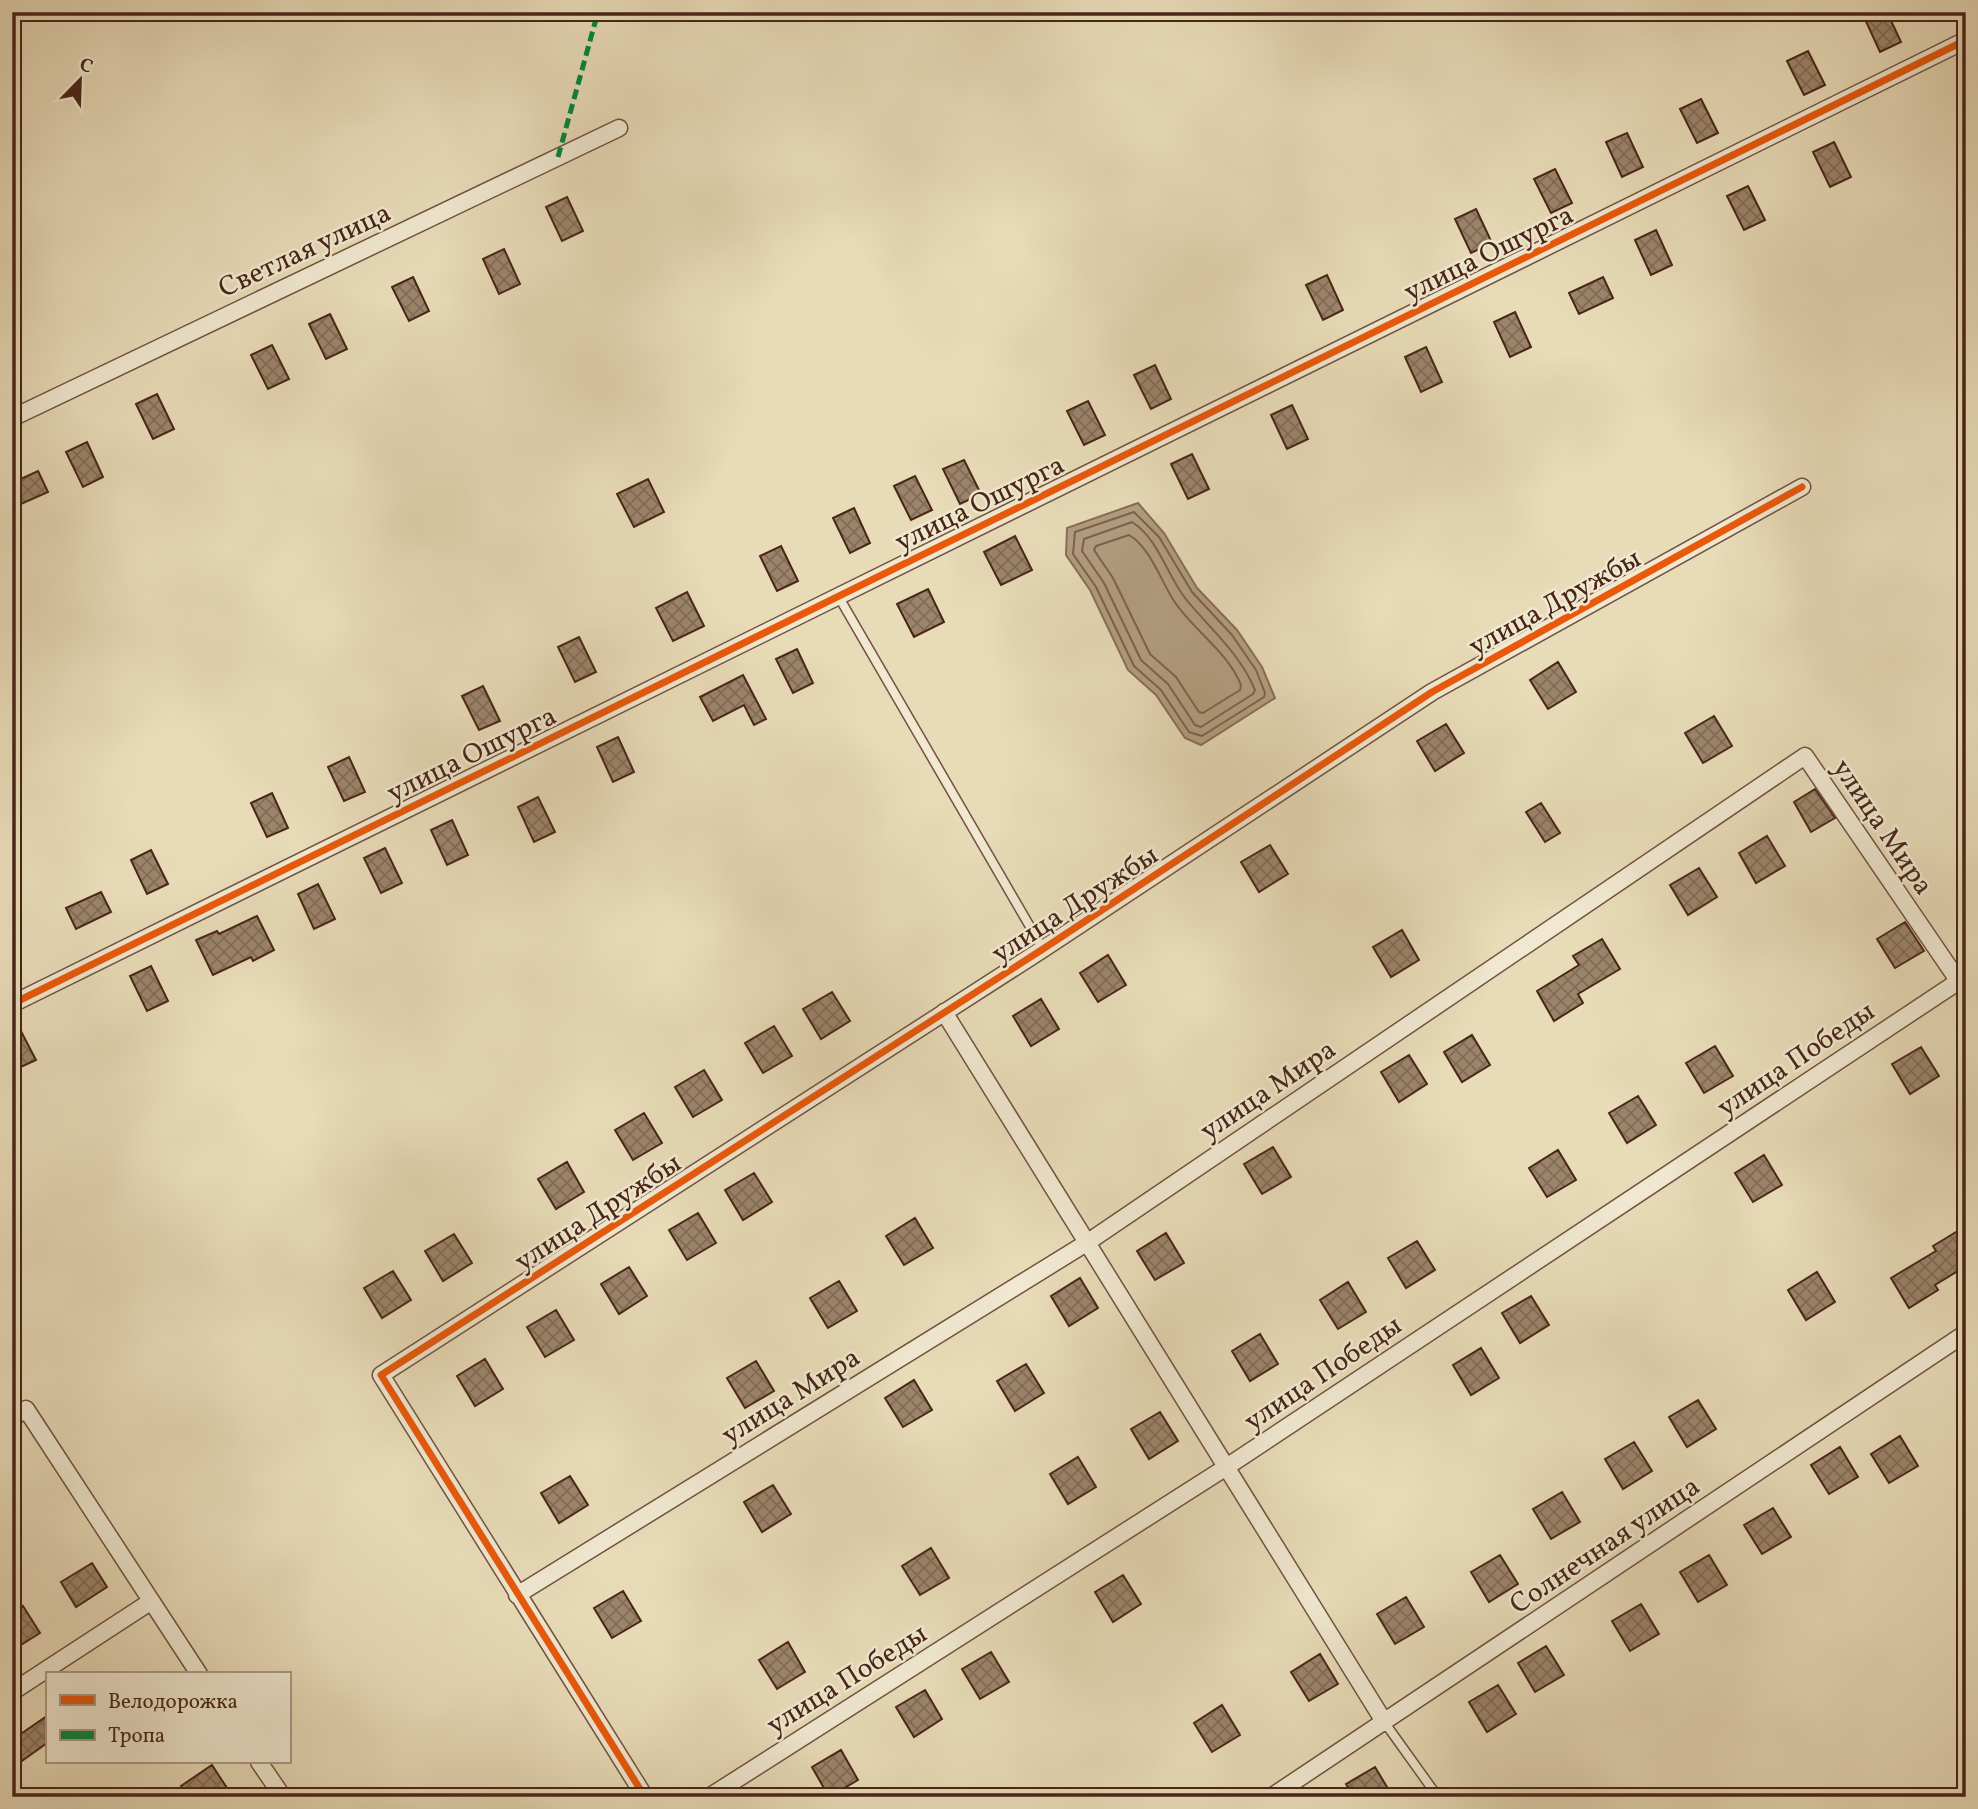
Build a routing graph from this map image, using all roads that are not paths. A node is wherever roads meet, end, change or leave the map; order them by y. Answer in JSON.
{"nodes":[{"id":1,"x":1966,"y":40,"type":"edge"},
{"id":2,"x":619,"y":128,"type":"dead end"},
{"id":3,"x":12,"y":418,"type":"edge"},
{"id":4,"x":1802,"y":487,"type":"dead end"},
{"id":5,"x":837,"y":594,"type":"junction"},
{"id":6,"x":1043,"y":949,"type":"junction"},
{"id":7,"x":1962,"y":986,"type":"edge"},
{"id":8,"x":12,"y":1004,"type":"edge"},
{"id":9,"x":944,"y":1012,"type":"junction"},
{"id":10,"x":1088,"y":1242,"type":"junction"},
{"id":11,"x":1966,"y":1333,"type":"edge"},
{"id":12,"x":12,"y":1418,"type":"edge"},
{"id":13,"x":1228,"y":1466,"type":"junction"},
{"id":14,"x":517,"y":1595,"type":"junction"},
{"id":15,"x":150,"y":1602,"type":"junction"},
{"id":16,"x":198,"y":1672,"type":"edge"},
{"id":17,"x":12,"y":1692,"type":"edge"},
{"id":18,"x":1385,"y":1723,"type":"junction"},
{"id":19,"x":260,"y":1764,"type":"edge"},
{"id":20,"x":283,"y":1797,"type":"edge"},
{"id":21,"x":645,"y":1797,"type":"edge"},
{"id":22,"x":709,"y":1797,"type":"edge"},
{"id":23,"x":1271,"y":1797,"type":"edge"},
{"id":24,"x":1438,"y":1797,"type":"edge"}],
"edges":[{"from":1,"to":5,"type":"street","name":"улица Ошурга"},
{"from":2,"to":3,"type":"street","name":"Светлая улица"},
{"from":4,"to":6,"type":"street","name":"улица Дружбы"},
{"from":5,"to":6,"type":"lane"},
{"from":5,"to":8,"type":"street","name":"улица Ошурга"},
{"from":6,"to":9,"type":"street","name":"улица Дружбы"},
{"from":7,"to":10,"type":"street","name":"улица Мира"},
{"from":7,"to":13,"type":"street","name":"улица Победы"},
{"from":9,"to":10,"type":"street"},
{"from":9,"to":14,"type":"street","name":"улица Дружбы"},
{"from":10,"to":13,"type":"street"},
{"from":10,"to":14,"type":"street","name":"улица Мира"},
{"from":11,"to":18,"type":"street","name":"Солнечная улица"},
{"from":12,"to":15,"type":"street"},
{"from":13,"to":18,"type":"street"},
{"from":13,"to":22,"type":"street","name":"улица Победы"},
{"from":14,"to":21,"type":"street"},
{"from":15,"to":16,"type":"street"},
{"from":15,"to":17,"type":"street"},
{"from":18,"to":23,"type":"street","name":"Солнечная улица"},
{"from":18,"to":24,"type":"lane"},
{"from":19,"to":20,"type":"street"}]}
